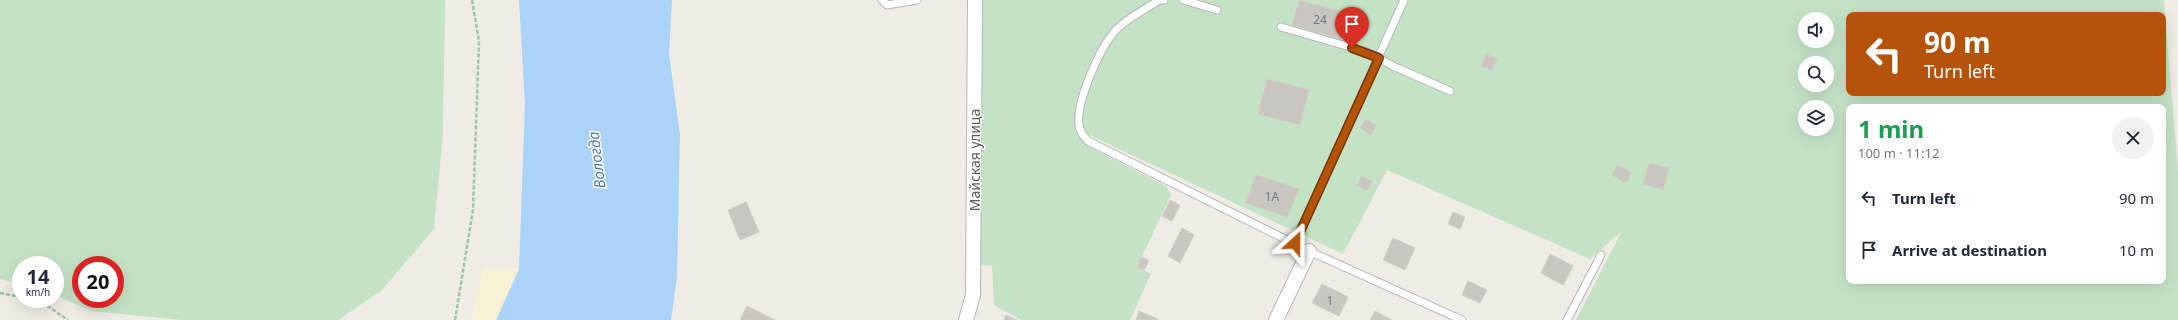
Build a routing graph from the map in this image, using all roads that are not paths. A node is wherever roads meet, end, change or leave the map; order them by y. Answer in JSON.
{"nodes":[{"id":1,"x":882,"y":0,"type":"edge"},
{"id":2,"x":917,"y":0,"type":"edge"},
{"id":3,"x":975,"y":0,"type":"edge"},
{"id":4,"x":1164,"y":0,"type":"edge"},
{"id":5,"x":1183,"y":0,"type":"edge"},
{"id":6,"x":1404,"y":0,"type":"edge"},
{"id":7,"x":1218,"y":10,"type":"dead end"},
{"id":8,"x":1281,"y":28,"type":"dead end"},
{"id":9,"x":1379,"y":58,"type":"junction"},
{"id":10,"x":1450,"y":91,"type":"dead end"},
{"id":11,"x":1295,"y":243,"type":"junction"},
{"id":12,"x":1309,"y":251,"type":"junction"},
{"id":13,"x":1601,"y":255,"type":"dead end"},
{"id":14,"x":966,"y":320,"type":"edge"},
{"id":15,"x":1276,"y":320,"type":"edge"},
{"id":16,"x":1462,"y":320,"type":"edge"},
{"id":17,"x":1566,"y":320,"type":"edge"}],
"edges":[{"from":1,"to":2,"type":"lane"},
{"from":3,"to":14,"type":"street","name":"Майская улица"},
{"from":4,"to":11,"type":"lane"},
{"from":5,"to":7,"type":"lane"},
{"from":6,"to":9,"type":"lane"},
{"from":8,"to":9,"type":"lane"},
{"from":9,"to":10,"type":"lane"},
{"from":9,"to":11,"type":"lane"},
{"from":11,"to":12,"type":"lane"},
{"from":12,"to":15,"type":"street"},
{"from":12,"to":16,"type":"lane"},
{"from":13,"to":17,"type":"lane"}]}
